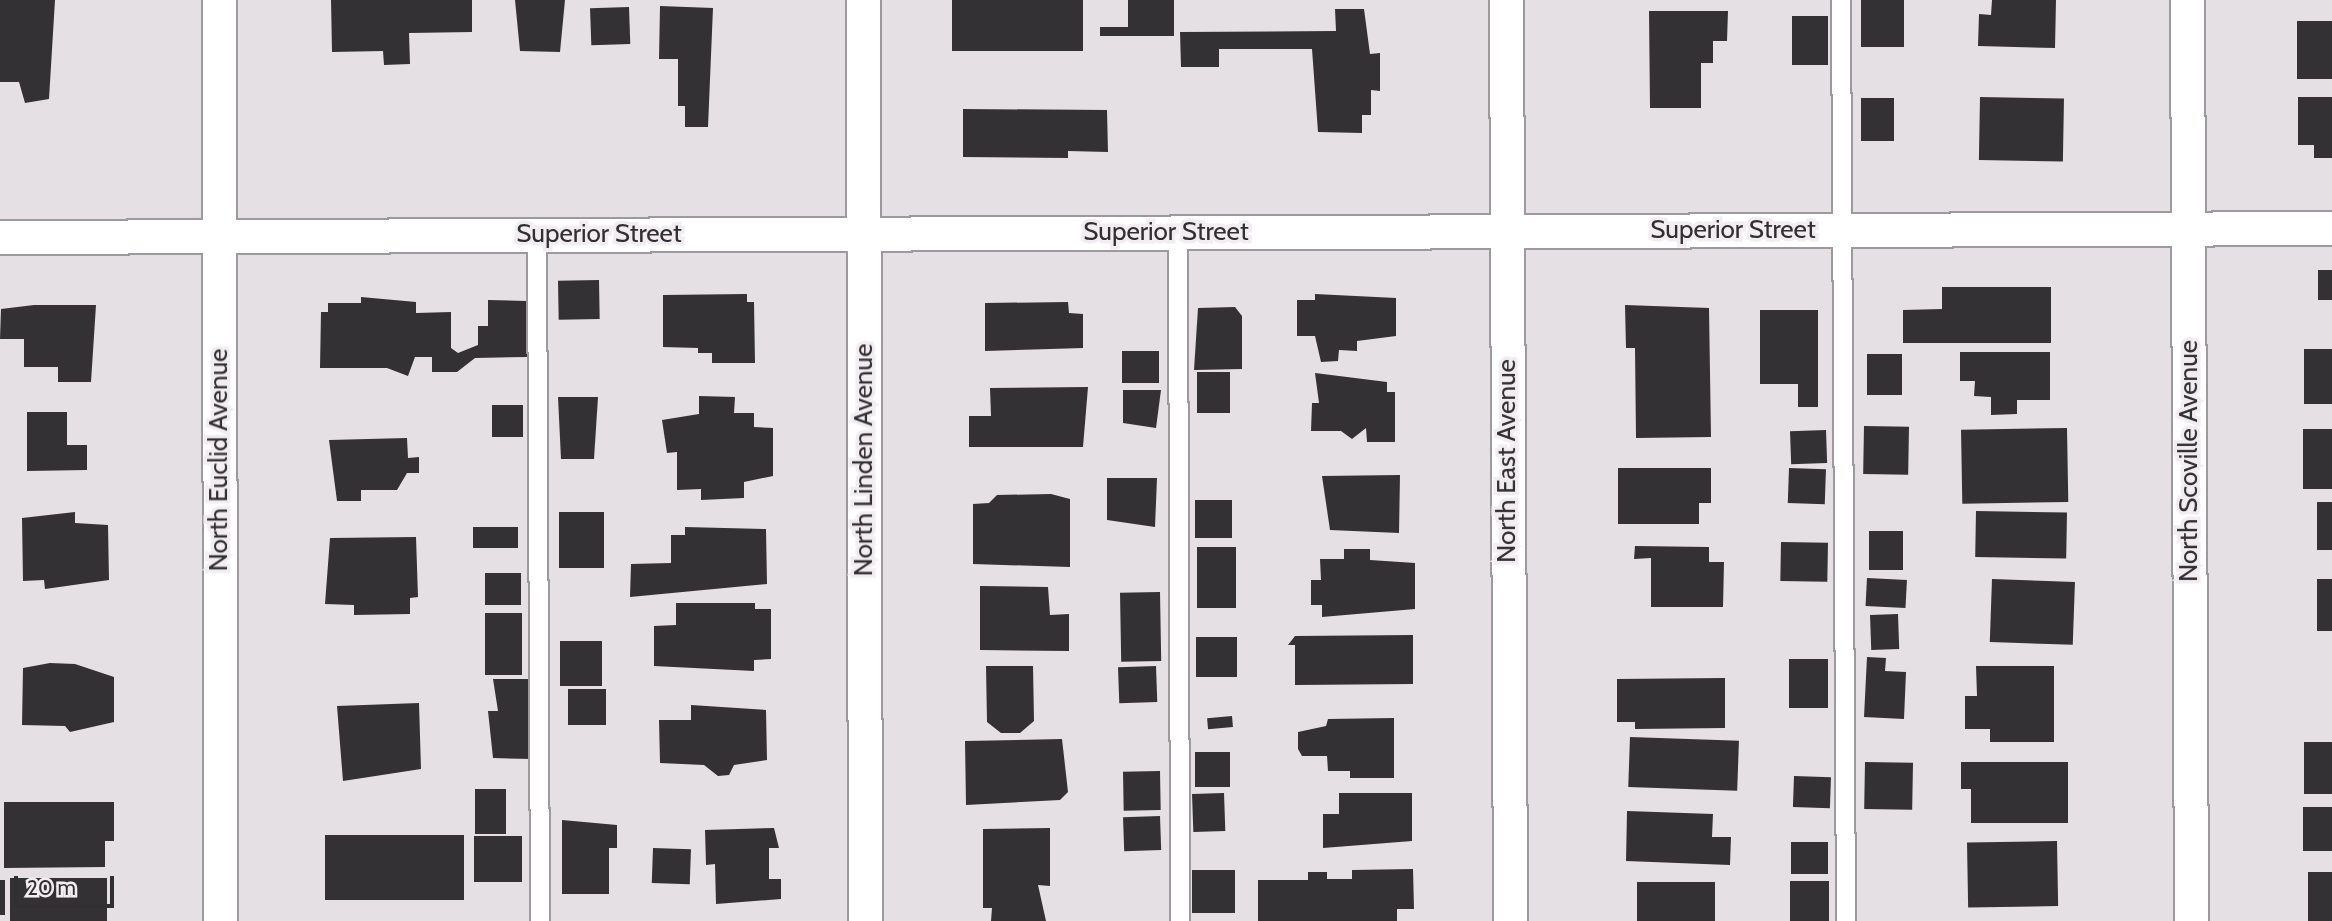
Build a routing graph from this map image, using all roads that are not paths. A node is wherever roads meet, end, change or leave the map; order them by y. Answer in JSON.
{"nodes":[{"id":1,"x":219,"y":0,"type":"edge"},
{"id":2,"x":863,"y":0,"type":"edge"},
{"id":3,"x":1506,"y":0,"type":"edge"},
{"id":4,"x":1841,"y":0,"type":"edge"},
{"id":5,"x":2187,"y":0,"type":"edge"},
{"id":6,"x":2332,"y":228,"type":"edge"},
{"id":7,"x":1843,"y":229,"type":"junction"},
{"id":8,"x":2188,"y":229,"type":"junction"},
{"id":9,"x":1506,"y":231,"type":"junction"},
{"id":10,"x":1178,"y":232,"type":"junction"},
{"id":11,"x":863,"y":233,"type":"junction"},
{"id":12,"x":537,"y":234,"type":"junction"},
{"id":13,"x":219,"y":236,"type":"junction"},
{"id":14,"x":0,"y":237,"type":"edge"},
{"id":15,"x":220,"y":921,"type":"edge"},
{"id":16,"x":540,"y":921,"type":"edge"},
{"id":17,"x":864,"y":921,"type":"edge"},
{"id":18,"x":1180,"y":921,"type":"edge"},
{"id":19,"x":1510,"y":921,"type":"edge"},
{"id":20,"x":1846,"y":921,"type":"edge"},
{"id":21,"x":2191,"y":921,"type":"edge"}],
"edges":[{"from":1,"to":13,"type":"street","name":"North Euclid Avenue"},
{"from":2,"to":11,"type":"street","name":"North Linden Avenue"},
{"from":3,"to":9,"type":"street","name":"North East Avenue"},
{"from":4,"to":7,"type":"lane"},
{"from":5,"to":8,"type":"street","name":"North Scoville Avenue"},
{"from":6,"to":8,"type":"street","name":"Superior Street"},
{"from":7,"to":8,"type":"street","name":"Superior Street"},
{"from":7,"to":9,"type":"street","name":"Superior Street"},
{"from":7,"to":20,"type":"lane"},
{"from":8,"to":21,"type":"street","name":"North Scoville Avenue"},
{"from":9,"to":10,"type":"street","name":"Superior Street"},
{"from":9,"to":19,"type":"street","name":"North East Avenue"},
{"from":10,"to":11,"type":"street","name":"Superior Street"},
{"from":10,"to":18,"type":"lane"},
{"from":11,"to":12,"type":"street","name":"Superior Street"},
{"from":11,"to":17,"type":"street","name":"North Linden Avenue"},
{"from":12,"to":13,"type":"street","name":"Superior Street"},
{"from":12,"to":16,"type":"lane"},
{"from":13,"to":14,"type":"street","name":"Superior Street"},
{"from":13,"to":15,"type":"street","name":"North Euclid Avenue"}]}
